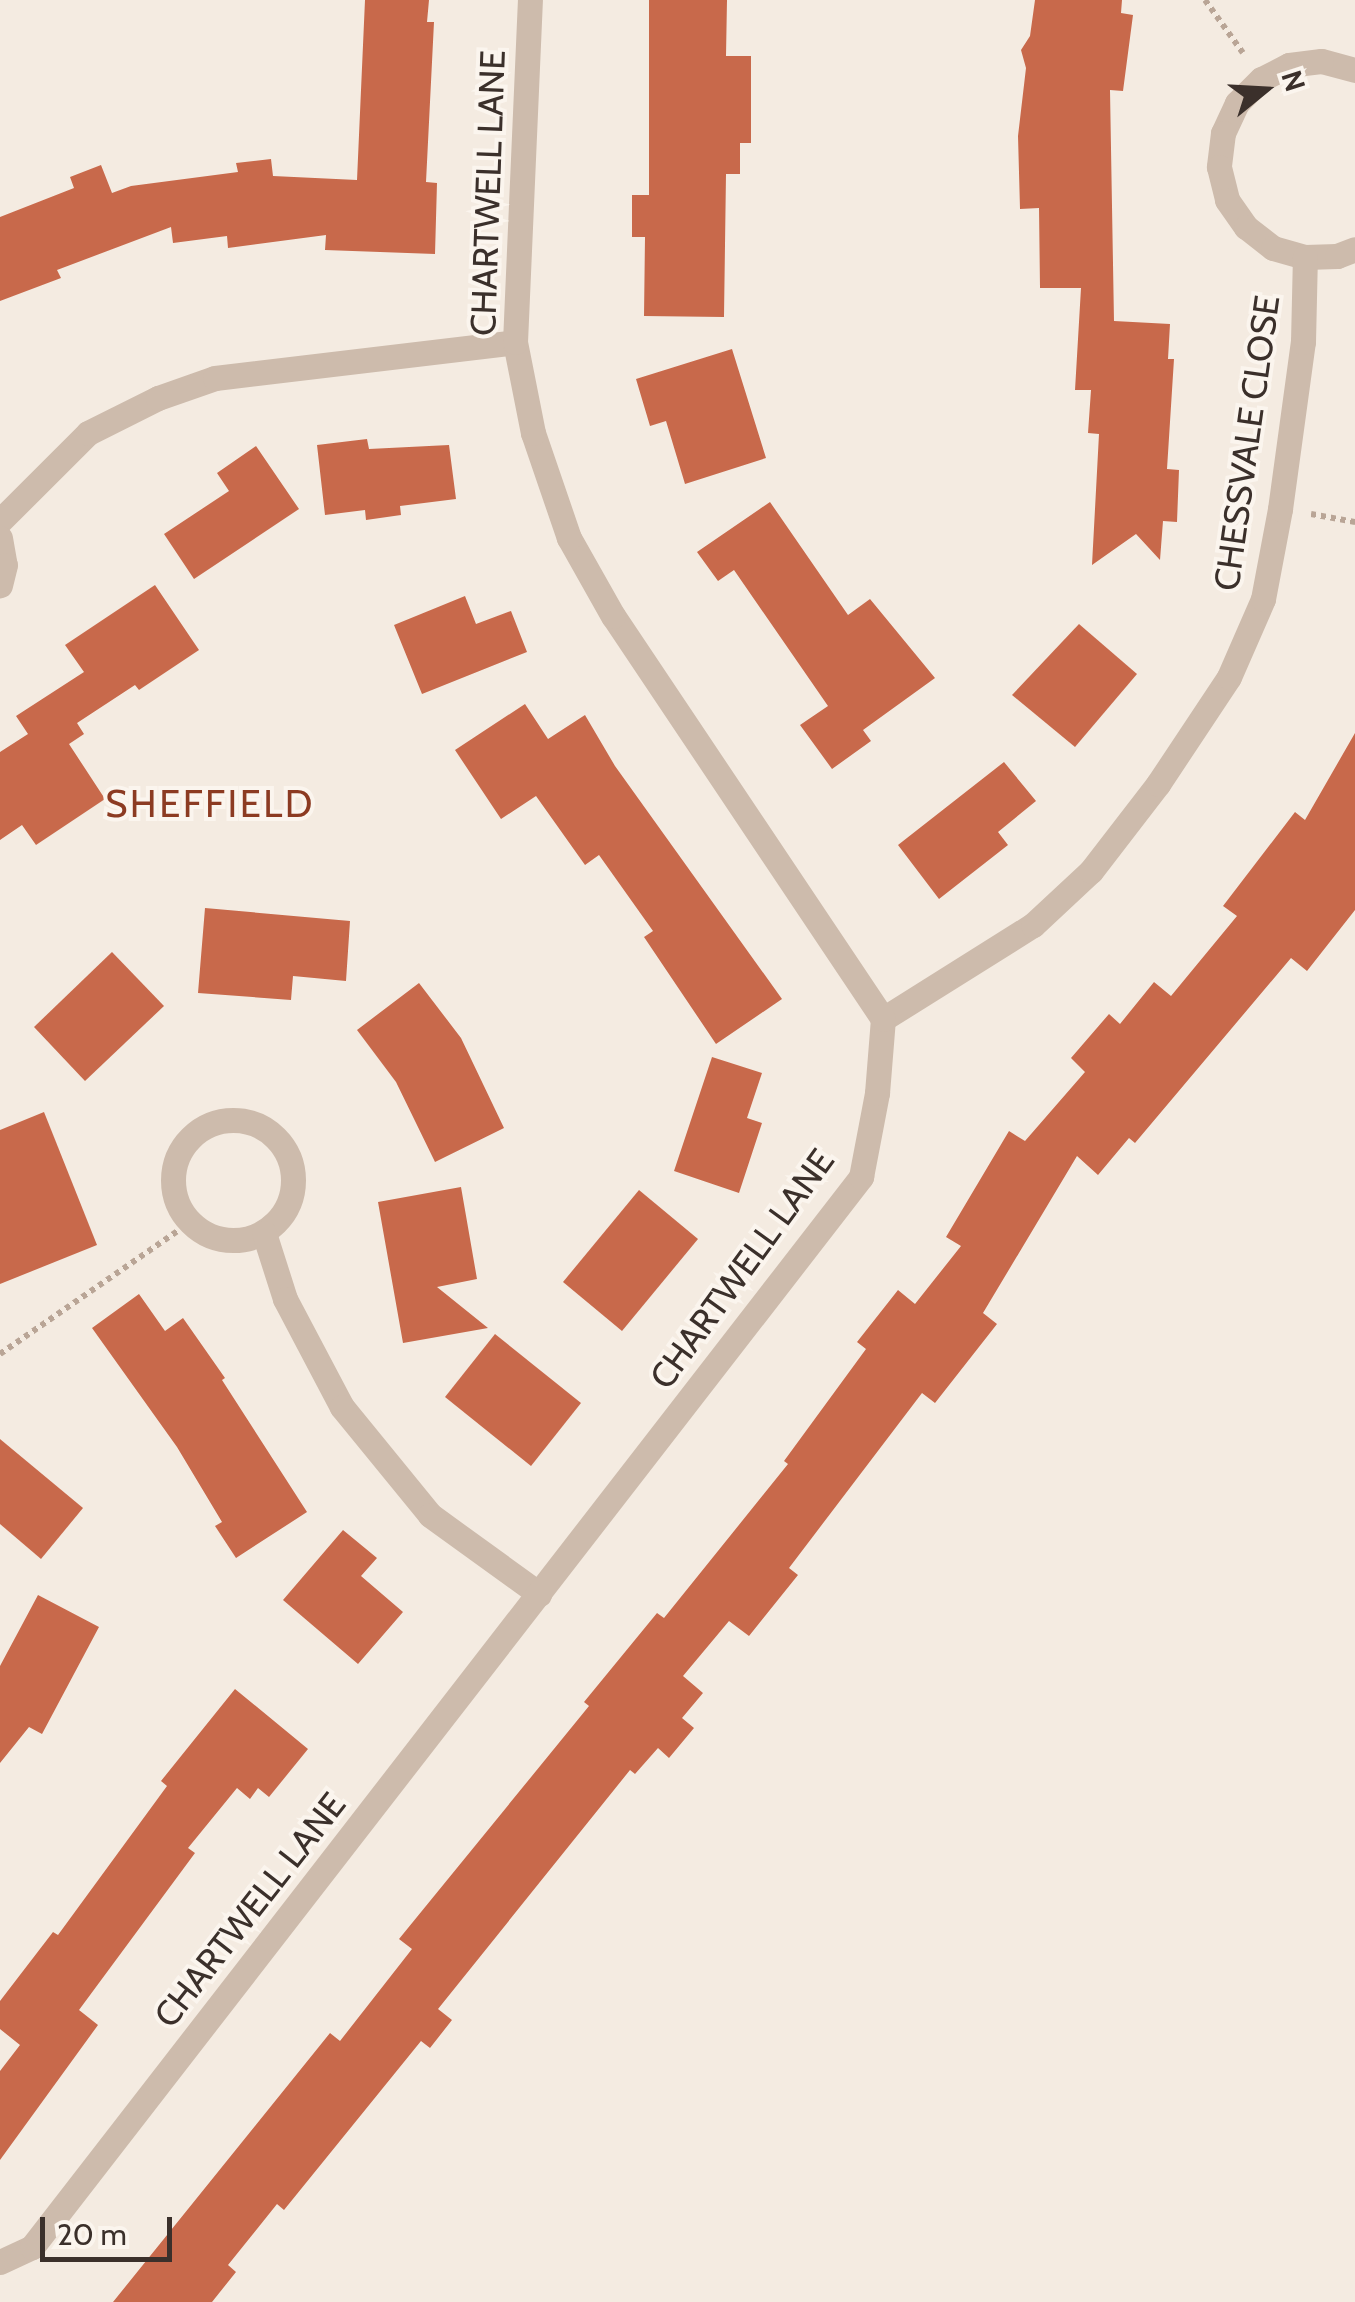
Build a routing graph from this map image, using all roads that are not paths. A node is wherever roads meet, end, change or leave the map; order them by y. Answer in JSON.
{"nodes":[{"id":1,"x":530,"y":0,"type":"edge"},
{"id":2,"x":1355,"y":70,"type":"edge"},
{"id":3,"x":1355,"y":249,"type":"edge"},
{"id":4,"x":1306,"y":257,"type":"junction"},
{"id":5,"x":514,"y":342,"type":"junction"},
{"id":6,"x":0,"y":522,"type":"edge"},
{"id":7,"x":0,"y":538,"type":"edge"},
{"id":8,"x":0,"y":586,"type":"edge"},
{"id":9,"x":883,"y":1019,"type":"junction"},
{"id":10,"x":264,"y":1233,"type":"junction"},
{"id":11,"x":538,"y":1594,"type":"junction"},
{"id":12,"x":0,"y":2262,"type":"edge"}],
"edges":[{"from":1,"to":5,"type":"street","name":"CHARTWELL LANE"},
{"from":2,"to":4,"type":"street","name":"CHESSVALE CLOSE"},
{"from":3,"to":4,"type":"street","name":"CHESSVALE CLOSE"},
{"from":4,"to":9,"type":"street","name":"CHESSVALE CLOSE"},
{"from":5,"to":6,"type":"street"},
{"from":5,"to":9,"type":"street","name":"CHARTWELL LANE"},
{"from":7,"to":8,"type":"street"},
{"from":9,"to":11,"type":"street","name":"CHARTWELL LANE"},
{"from":10,"to":10,"type":"street"},
{"from":10,"to":11,"type":"street"},
{"from":11,"to":12,"type":"street","name":"CHARTWELL LANE"}]}
